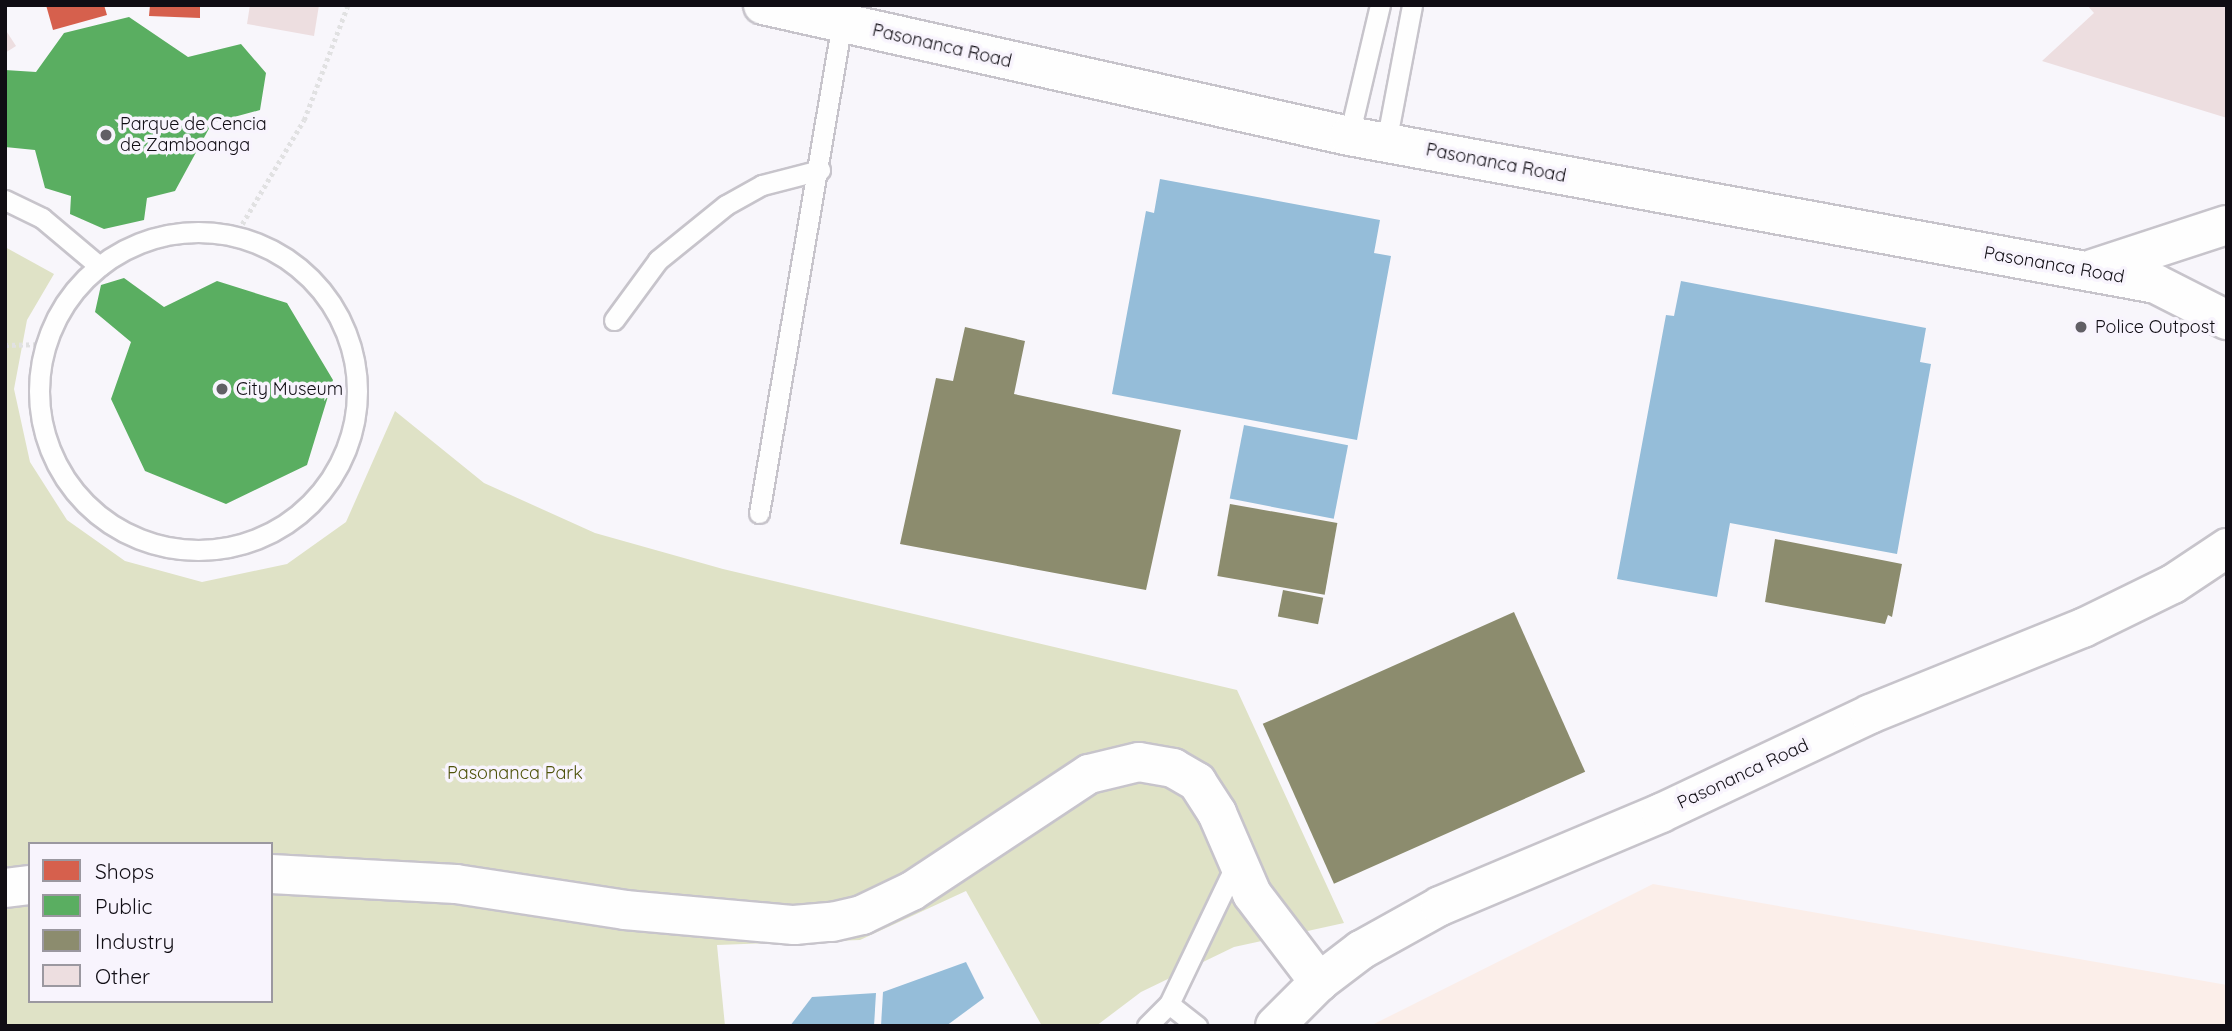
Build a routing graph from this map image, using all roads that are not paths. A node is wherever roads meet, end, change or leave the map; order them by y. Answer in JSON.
{"nodes":[{"id":1,"x":763,"y":5,"type":"edge"},
{"id":2,"x":1380,"y":5,"type":"edge"},
{"id":3,"x":1412,"y":5,"type":"edge"},
{"id":4,"x":842,"y":23,"type":"junction"},
{"id":5,"x":1349,"y":136,"type":"junction"},
{"id":6,"x":1386,"y":143,"type":"junction"},
{"id":7,"x":820,"y":170,"type":"junction"},
{"id":8,"x":5,"y":200,"type":"edge"},
{"id":9,"x":2227,"y":225,"type":"edge"},
{"id":10,"x":99,"y":266,"type":"junction"},
{"id":11,"x":2090,"y":270,"type":"junction"},
{"id":12,"x":614,"y":320,"type":"dead end"},
{"id":13,"x":2227,"y":320,"type":"edge"},
{"id":14,"x":759,"y":513,"type":"dead end"},
{"id":15,"x":2227,"y":548,"type":"edge"},
{"id":16,"x":1238,"y":860,"type":"junction"},
{"id":17,"x":273,"y":874,"type":"edge"},
{"id":18,"x":28,"y":885,"type":"edge"},
{"id":19,"x":5,"y":888,"type":"edge"},
{"id":20,"x":1319,"y":982,"type":"junction"},
{"id":21,"x":1169,"y":1004,"type":"junction"},
{"id":22,"x":1147,"y":1026,"type":"edge"},
{"id":23,"x":1197,"y":1026,"type":"edge"},
{"id":24,"x":1275,"y":1026,"type":"edge"}],
"edges":[{"from":1,"to":4,"type":"street","name":"Pasonanca Road"},
{"from":2,"to":5,"type":"lane"},
{"from":3,"to":6,"type":"lane"},
{"from":4,"to":5,"type":"street","name":"Pasonanca Road"},
{"from":4,"to":7,"type":"lane"},
{"from":5,"to":6,"type":"street","name":"Pasonanca Road"},
{"from":6,"to":11,"type":"street","name":"Pasonanca Road"},
{"from":7,"to":12,"type":"lane"},
{"from":7,"to":14,"type":"lane"},
{"from":8,"to":10,"type":"lane"},
{"from":9,"to":11,"type":"street"},
{"from":10,"to":10,"type":"lane"},
{"from":11,"to":13,"type":"street","name":"Pasonanca Road"},
{"from":15,"to":20,"type":"street","name":"Pasonanca Road"},
{"from":16,"to":17,"type":"street"},
{"from":16,"to":20,"type":"street"},
{"from":16,"to":21,"type":"lane"},
{"from":18,"to":19,"type":"street"},
{"from":20,"to":24,"type":"street","name":"Pasonanca Road"},
{"from":21,"to":22,"type":"lane"},
{"from":21,"to":23,"type":"lane"}]}
